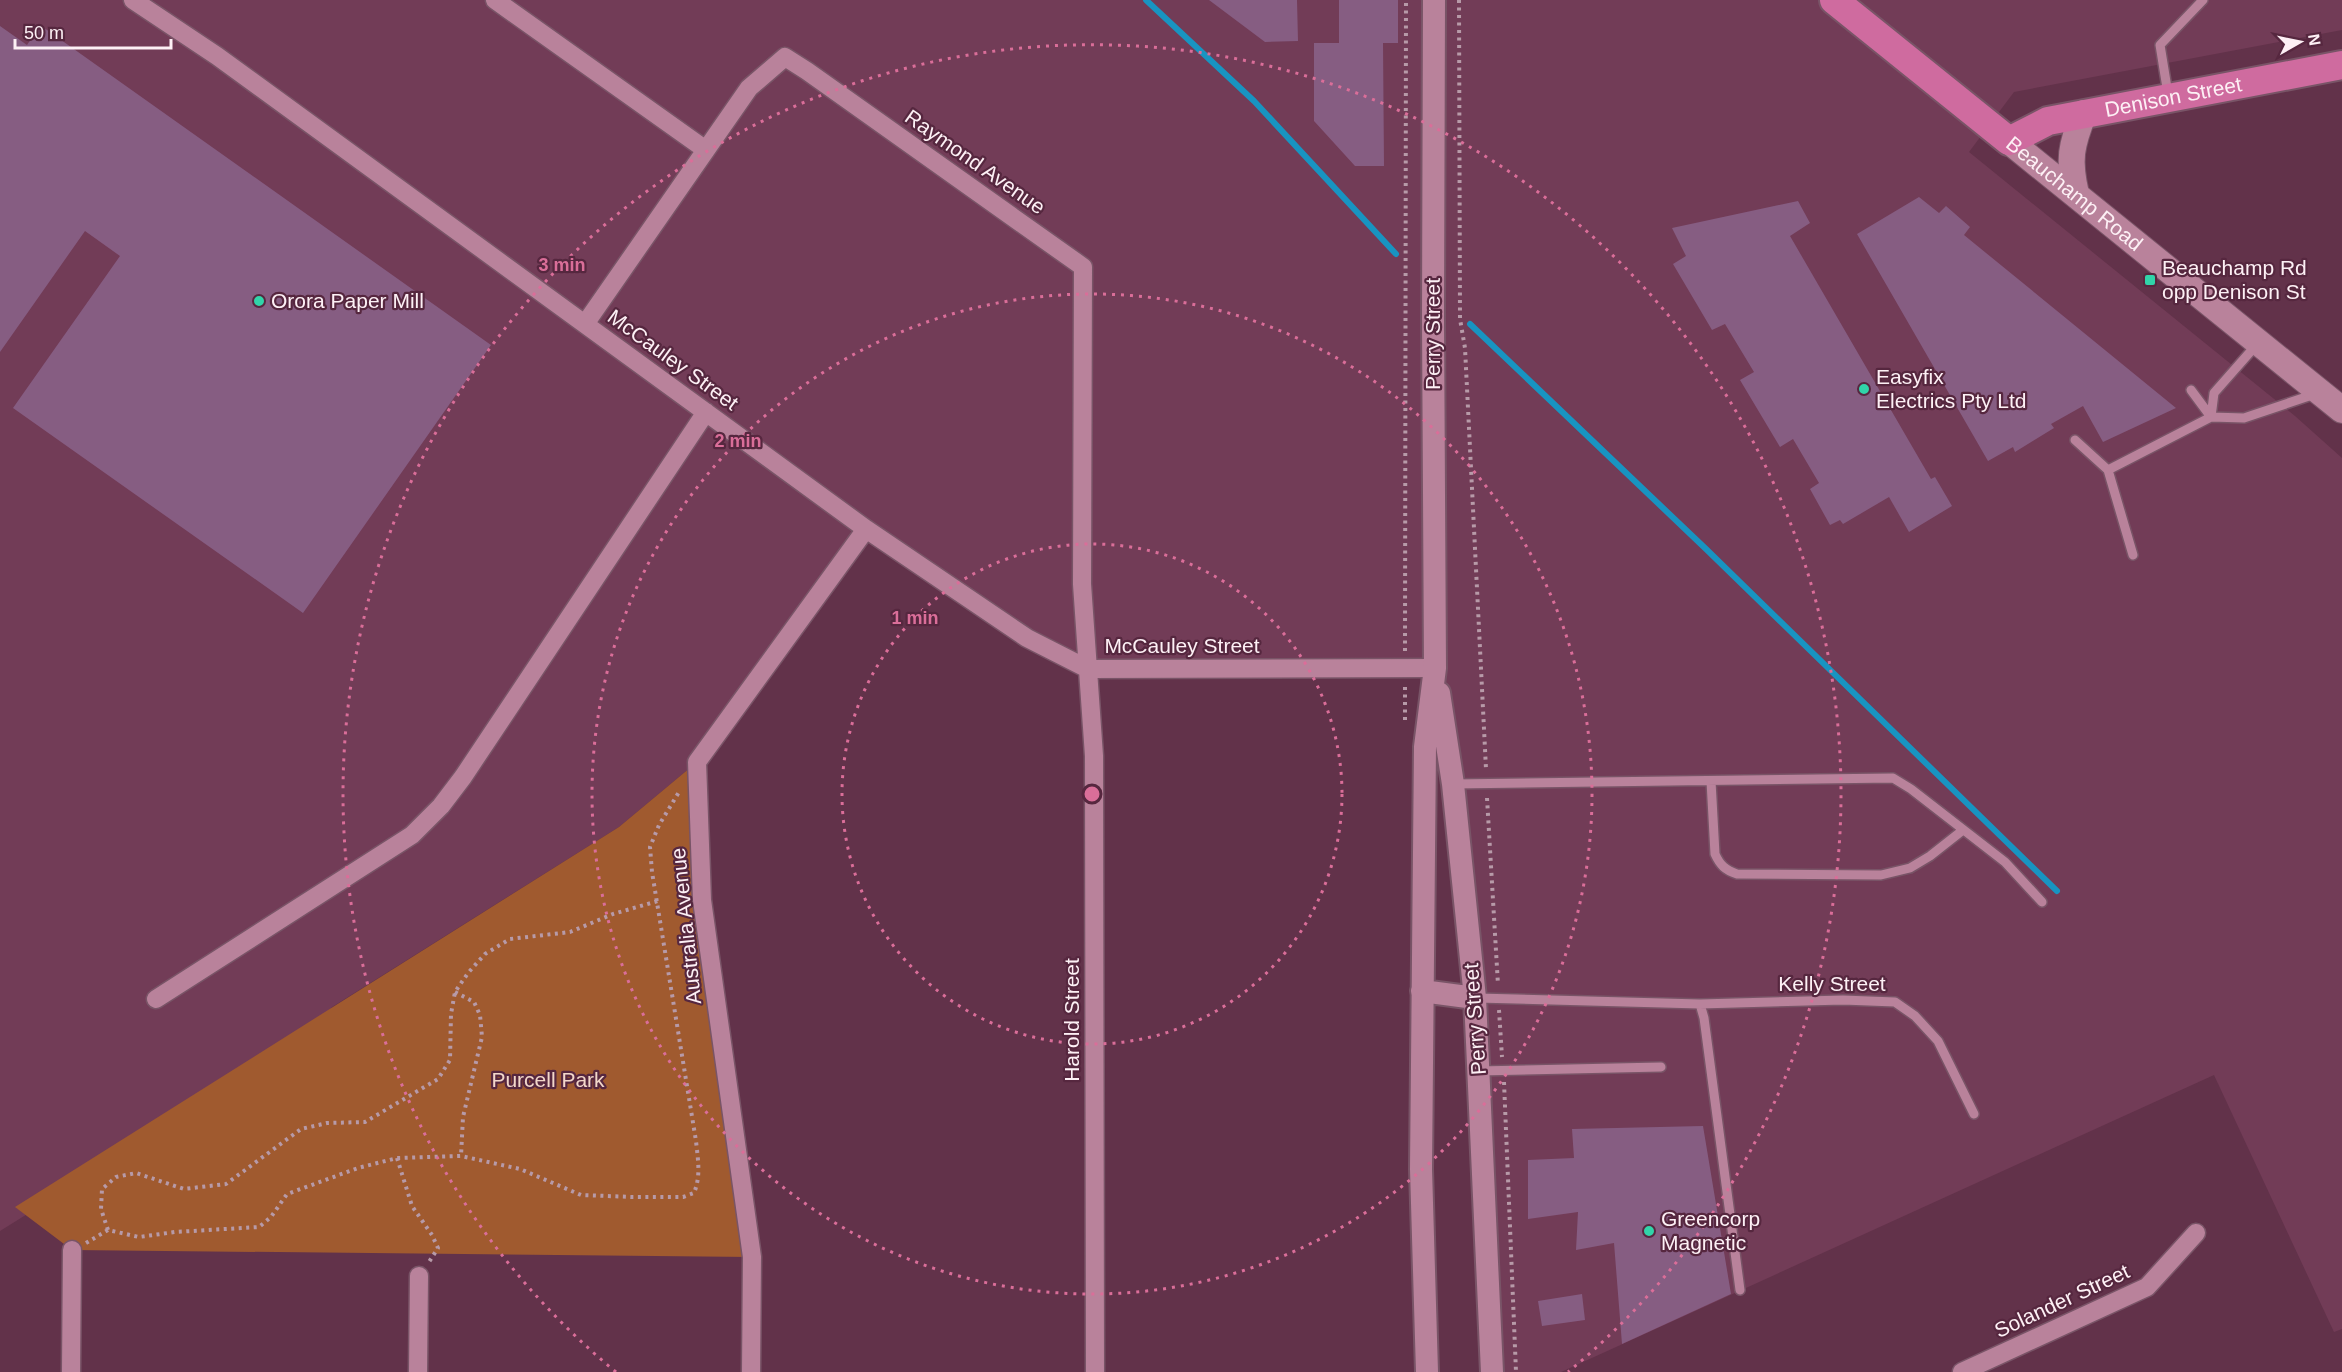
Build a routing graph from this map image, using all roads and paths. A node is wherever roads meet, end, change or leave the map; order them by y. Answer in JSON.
{"nodes":[{"id":1,"x":132,"y":0,"type":"edge"},
{"id":2,"x":495,"y":0,"type":"edge"},
{"id":3,"x":1434,"y":0,"type":"edge"},
{"id":4,"x":1459,"y":0,"type":"edge"},
{"id":5,"x":1834,"y":0,"type":"edge"},
{"id":6,"x":2203,"y":0,"type":"edge"},
{"id":7,"x":2342,"y":65,"type":"edge"},
{"id":8,"x":2168,"y":97,"type":"junction"},
{"id":9,"x":2084,"y":113,"type":"junction"},
{"id":10,"x":2009,"y":141,"type":"junction"},
{"id":11,"x":706,"y":150,"type":"junction"},
{"id":12,"x":2076,"y":194,"type":"junction"},
{"id":13,"x":585,"y":324,"type":"junction"},
{"id":14,"x":2259,"y":342,"type":"junction"},
{"id":15,"x":2192,"y":390,"type":"dead end"},
{"id":16,"x":2320,"y":393,"type":"junction"},
{"id":17,"x":2342,"y":410,"type":"edge"},
{"id":18,"x":706,"y":412,"type":"junction"},
{"id":19,"x":2211,"y":417,"type":"junction"},
{"id":20,"x":2076,"y":440,"type":"dead end"},
{"id":21,"x":2108,"y":470,"type":"junction"},
{"id":22,"x":866,"y":529,"type":"junction"},
{"id":23,"x":2133,"y":555,"type":"dead end"},
{"id":24,"x":1435,"y":668,"type":"junction"},
{"id":25,"x":1088,"y":669,"type":"junction"},
{"id":26,"x":697,"y":762,"type":"junction"},
{"id":27,"x":1711,"y":781,"type":"junction"},
{"id":28,"x":1487,"y":783,"type":"junction"},
{"id":29,"x":1453,"y":784,"type":"junction"},
{"id":30,"x":1963,"y":830,"type":"junction"},
{"id":31,"x":658,"y":901,"type":"junction"},
{"id":32,"x":2042,"y":902,"type":"dead end"},
{"id":33,"x":1422,"y":991,"type":"junction"},
{"id":34,"x":455,"y":992,"type":"junction"},
{"id":35,"x":1475,"y":998,"type":"junction"},
{"id":36,"x":156,"y":999,"type":"dead end"},
{"id":37,"x":1499,"y":999,"type":"junction"},
{"id":38,"x":1700,"y":1004,"type":"junction"},
{"id":39,"x":1661,"y":1066,"type":"dead end"},
{"id":40,"x":1503,"y":1070,"type":"junction"},
{"id":41,"x":1478,"y":1071,"type":"junction"},
{"id":42,"x":1974,"y":1114,"type":"dead end"},
{"id":43,"x":461,"y":1156,"type":"junction"},
{"id":44,"x":397,"y":1158,"type":"junction"},
{"id":45,"x":108,"y":1230,"type":"junction"},
{"id":46,"x":2196,"y":1233,"type":"dead end"},
{"id":47,"x":72,"y":1250,"type":"joint"},
{"id":48,"x":419,"y":1276,"type":"joint"},
{"id":49,"x":1740,"y":1290,"type":"dead end"},
{"id":50,"x":71,"y":1372,"type":"edge"},
{"id":51,"x":418,"y":1372,"type":"edge"},
{"id":52,"x":751,"y":1372,"type":"edge"},
{"id":53,"x":1095,"y":1372,"type":"edge"},
{"id":54,"x":1427,"y":1372,"type":"edge"},
{"id":55,"x":1492,"y":1372,"type":"edge"},
{"id":56,"x":1516,"y":1372,"type":"edge"},
{"id":57,"x":1962,"y":1372,"type":"edge"}],
"edges":[{"from":1,"to":13,"type":"street","name":"McCauley Street"},
{"from":2,"to":11,"type":"street"},
{"from":3,"to":24,"type":"street","name":"Perry Street"},
{"from":4,"to":28,"type":"path"},
{"from":5,"to":10,"type":"main road","name":"Beauchamp Road"},
{"from":6,"to":8,"type":"lane"},
{"from":7,"to":8,"type":"main road","name":"Denison Street"},
{"from":8,"to":9,"type":"main road","name":"Denison Street"},
{"from":9,"to":10,"type":"main road","name":"Denison Street"},
{"from":9,"to":12,"type":"main road"},
{"from":10,"to":12,"type":"main road","name":"Beauchamp Road"},
{"from":11,"to":13,"type":"street","name":"Raymond Avenue"},
{"from":11,"to":25,"type":"street","name":"Raymond Avenue"},
{"from":12,"to":14,"type":"main road","name":"Beauchamp Road"},
{"from":13,"to":18,"type":"street","name":"McCauley Street"},
{"from":14,"to":16,"type":"main road","name":"Beauchamp Road"},
{"from":14,"to":19,"type":"lane"},
{"from":15,"to":19,"type":"lane"},
{"from":16,"to":17,"type":"main road","name":"Beauchamp Road"},
{"from":16,"to":19,"type":"lane"},
{"from":18,"to":22,"type":"street","name":"McCauley Street"},
{"from":18,"to":36,"type":"street"},
{"from":19,"to":21,"type":"lane"},
{"from":20,"to":21,"type":"lane"},
{"from":21,"to":23,"type":"lane"},
{"from":22,"to":25,"type":"street","name":"McCauley Street"},
{"from":22,"to":26,"type":"street"},
{"from":24,"to":25,"type":"street","name":"McCauley Street"},
{"from":24,"to":29,"type":"street","name":"Perry Street"},
{"from":24,"to":33,"type":"street","name":"Perry Street"},
{"from":25,"to":53,"type":"street","name":"Harold Street"},
{"from":26,"to":31,"type":"path"},
{"from":26,"to":52,"type":"street","name":"Australia Avenue"},
{"from":27,"to":28,"type":"lane"},
{"from":27,"to":30,"type":"lane"},
{"from":27,"to":30,"type":"lane"},
{"from":28,"to":29,"type":"lane"},
{"from":28,"to":37,"type":"path"},
{"from":29,"to":35,"type":"street","name":"Perry Street"},
{"from":30,"to":32,"type":"lane"},
{"from":31,"to":34,"type":"path"},
{"from":31,"to":43,"type":"path"},
{"from":33,"to":35,"type":"street"},
{"from":33,"to":54,"type":"street","name":"Perry Street"},
{"from":34,"to":43,"type":"path"},
{"from":34,"to":45,"type":"path"},
{"from":35,"to":37,"type":"lane","name":"Kelly Street"},
{"from":35,"to":41,"type":"street","name":"Perry Street"},
{"from":37,"to":38,"type":"lane","name":"Kelly Street"},
{"from":37,"to":40,"type":"path"},
{"from":38,"to":42,"type":"lane","name":"Kelly Street"},
{"from":38,"to":49,"type":"lane"},
{"from":39,"to":40,"type":"lane"},
{"from":40,"to":41,"type":"lane"},
{"from":40,"to":56,"type":"path"},
{"from":41,"to":55,"type":"street","name":"Perry Street"},
{"from":43,"to":44,"type":"path"},
{"from":44,"to":45,"type":"path"},
{"from":44,"to":48,"type":"path"},
{"from":45,"to":47,"type":"path"},
{"from":46,"to":57,"type":"street","name":"Solander Street"},
{"from":47,"to":50,"type":"street"},
{"from":48,"to":51,"type":"street"}]}
